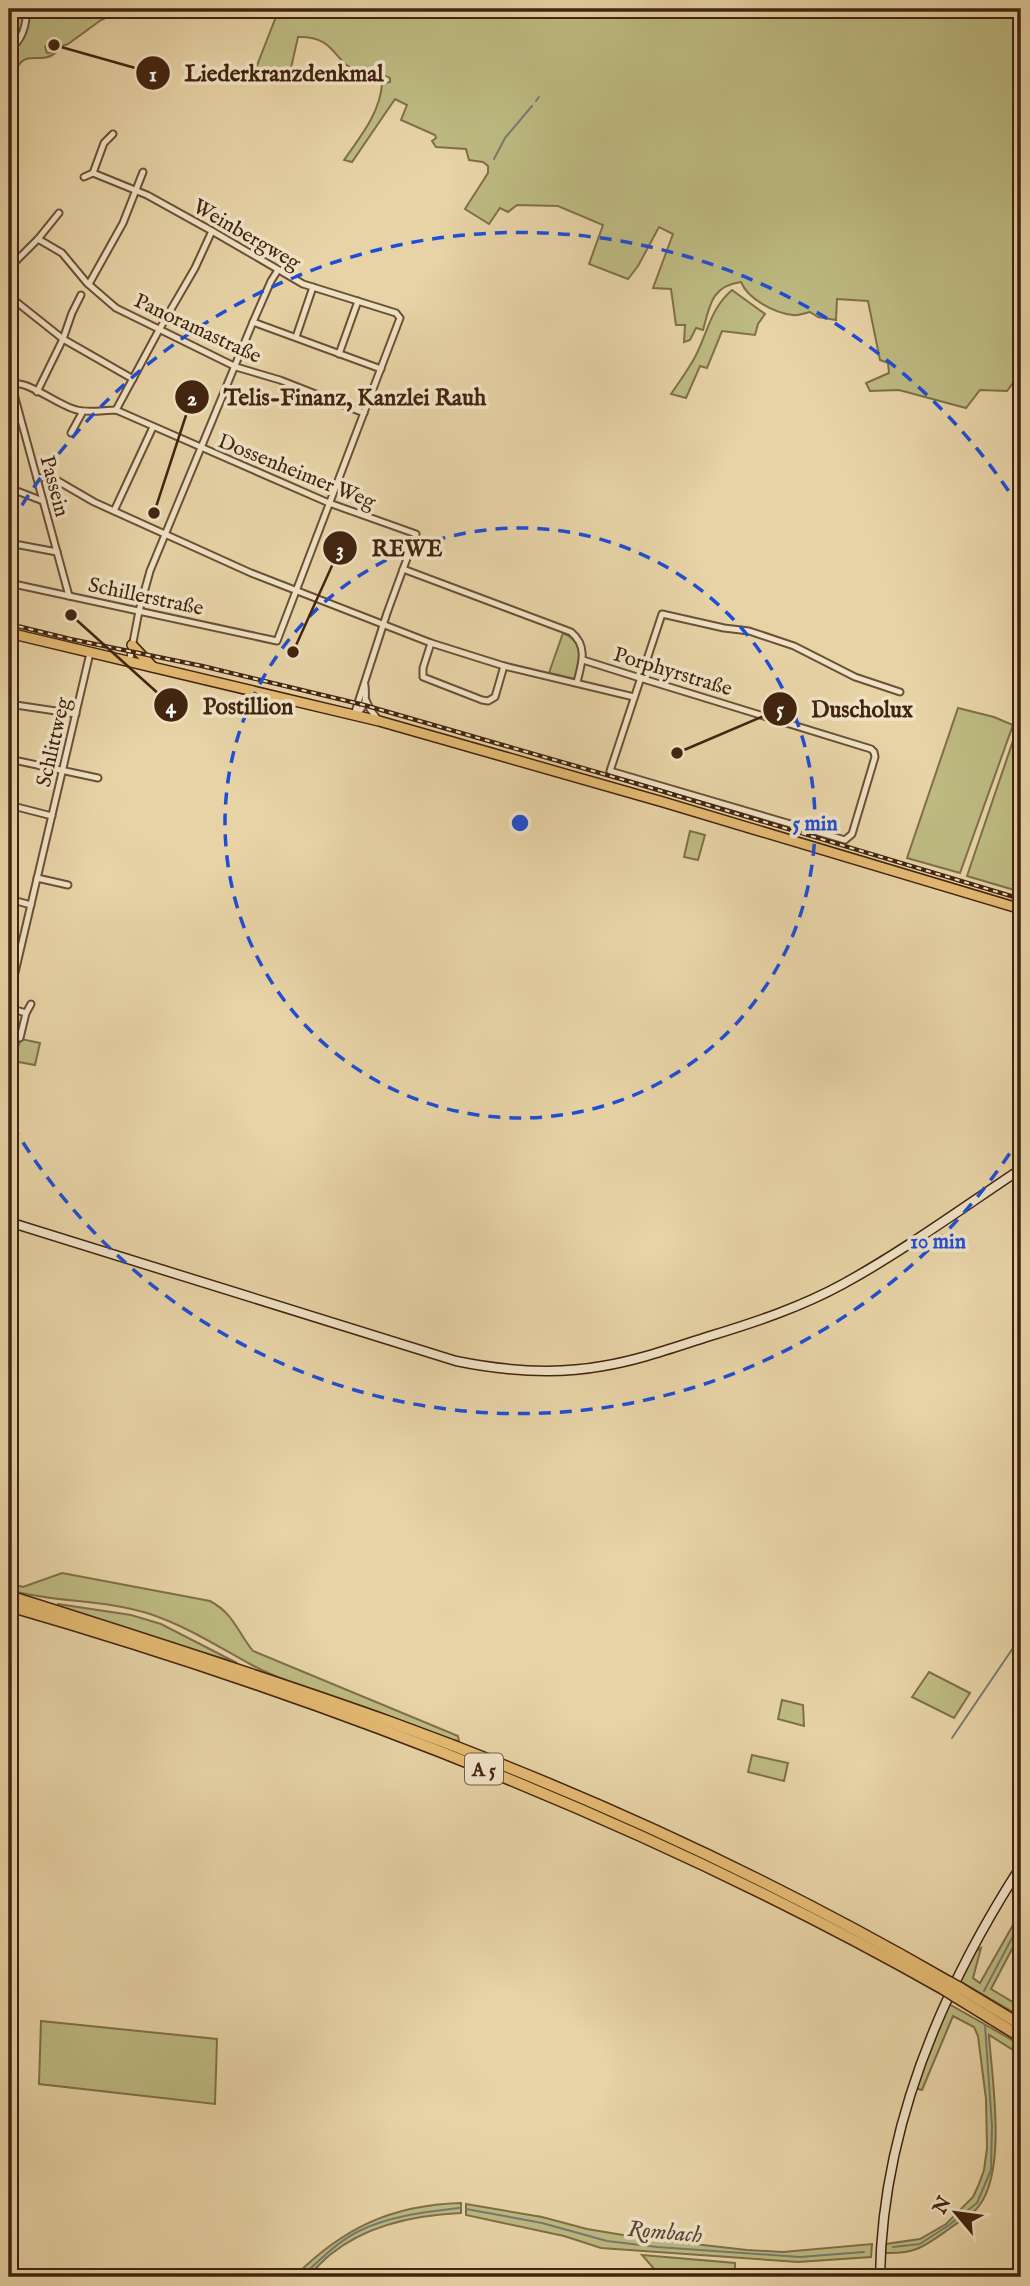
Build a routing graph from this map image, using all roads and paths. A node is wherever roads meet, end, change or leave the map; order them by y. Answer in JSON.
{"nodes":[{"id":1,"x":27,"y":9,"type":"edge"},
{"id":2,"x":9,"y":50,"type":"edge"},
{"id":3,"x":113,"y":134,"type":"dead end"},
{"id":4,"x":144,"y":172,"type":"dead end"},
{"id":5,"x":93,"y":173,"type":"junction"},
{"id":6,"x":84,"y":177,"type":"dead end"},
{"id":7,"x":135,"y":190,"type":"junction"},
{"id":8,"x":59,"y":213,"type":"dead end"},
{"id":9,"x":212,"y":230,"type":"junction"},
{"id":10,"x":38,"y":239,"type":"junction"},
{"id":11,"x":9,"y":268,"type":"edge"},
{"id":12,"x":278,"y":270,"type":"junction"},
{"id":13,"x":89,"y":284,"type":"junction"},
{"id":14,"x":313,"y":287,"type":"junction"},
{"id":15,"x":81,"y":295,"type":"dead end"},
{"id":16,"x":9,"y":296,"type":"edge"},
{"id":17,"x":358,"y":301,"type":"junction"},
{"id":18,"x":253,"y":322,"type":"junction"},
{"id":19,"x":159,"y":330,"type":"junction"},
{"id":20,"x":296,"y":338,"type":"junction"},
{"id":21,"x":63,"y":339,"type":"junction"},
{"id":22,"x":339,"y":354,"type":"junction"},
{"id":23,"x":236,"y":367,"type":"junction"},
{"id":24,"x":381,"y":369,"type":"junction"},
{"id":25,"x":9,"y":376,"type":"edge"},
{"id":26,"x":133,"y":379,"type":"junction"},
{"id":27,"x":11,"y":384,"type":"junction"},
{"id":28,"x":37,"y":392,"type":"junction"},
{"id":29,"x":116,"y":410,"type":"junction"},
{"id":30,"x":80,"y":411,"type":"junction"},
{"id":31,"x":364,"y":413,"type":"junction"},
{"id":32,"x":153,"y":427,"type":"junction"},
{"id":33,"x":71,"y":433,"type":"dead end"},
{"id":34,"x":201,"y":449,"type":"junction"},
{"id":35,"x":37,"y":478,"type":"junction"},
{"id":36,"x":9,"y":488,"type":"edge"},
{"id":37,"x":43,"y":501,"type":"junction"},
{"id":38,"x":330,"y":503,"type":"junction"},
{"id":39,"x":114,"y":511,"type":"junction"},
{"id":40,"x":164,"y":535,"type":"junction"},
{"id":41,"x":9,"y":542,"type":"edge"},
{"id":42,"x":57,"y":552,"type":"junction"},
{"id":43,"x":403,"y":569,"type":"junction"},
{"id":44,"x":9,"y":583,"type":"edge"},
{"id":45,"x":296,"y":591,"type":"junction"},
{"id":46,"x":69,"y":596,"type":"junction"},
{"id":47,"x":139,"y":611,"type":"junction"},
{"id":48,"x":383,"y":625,"type":"junction"},
{"id":49,"x":9,"y":633,"type":"edge"},
{"id":50,"x":431,"y":643,"type":"junction"},
{"id":51,"x":132,"y":645,"type":"junction"},
{"id":52,"x":90,"y":653,"type":"junction"},
{"id":53,"x":583,"y":660,"type":"junction"},
{"id":54,"x":129,"y":663,"type":"junction"},
{"id":55,"x":504,"y":666,"type":"junction"},
{"id":56,"x":155,"y":668,"type":"junction"},
{"id":57,"x":640,"y":678,"type":"junction"},
{"id":58,"x":365,"y":682,"type":"junction"},
{"id":59,"x":577,"y":682,"type":"junction"},
{"id":60,"x":900,"y":692,"type":"dead end"},
{"id":61,"x":634,"y":697,"type":"junction"},
{"id":62,"x":366,"y":699,"type":"junction"},
{"id":63,"x":9,"y":704,"type":"edge"},
{"id":64,"x":76,"y":714,"type":"junction"},
{"id":65,"x":354,"y":715,"type":"junction"},
{"id":66,"x":379,"y":721,"type":"junction"},
{"id":67,"x":9,"y":758,"type":"edge"},
{"id":68,"x":62,"y":772,"type":"junction"},
{"id":69,"x":98,"y":778,"type":"dead end"},
{"id":70,"x":9,"y":805,"type":"edge"},
{"id":71,"x":52,"y":816,"type":"junction"},
{"id":72,"x":37,"y":878,"type":"junction"},
{"id":73,"x":68,"y":885,"type":"dead end"},
{"id":74,"x":9,"y":900,"type":"edge"},
{"id":75,"x":31,"y":905,"type":"junction"},
{"id":76,"x":1021,"y":909,"type":"edge"},
{"id":77,"x":9,"y":998,"type":"edge"},
{"id":78,"x":31,"y":1004,"type":"dead end"},
{"id":79,"x":9,"y":1008,"type":"edge"},
{"id":80,"x":26,"y":1013,"type":"junction"},
{"id":81,"x":20,"y":1038,"type":"dead end"},
{"id":82,"x":9,"y":1080,"type":"edge"},
{"id":83,"x":9,"y":1090,"type":"edge"},
{"id":84,"x":1021,"y":1169,"type":"edge"},
{"id":85,"x":9,"y":1222,"type":"edge"},
{"id":86,"x":9,"y":1596,"type":"edge"},
{"id":87,"x":9,"y":1606,"type":"edge"},
{"id":88,"x":1021,"y":1866,"type":"edge"},
{"id":89,"x":947,"y":1986,"type":"junction"},
{"id":90,"x":958,"y":1992,"type":"junction"},
{"id":91,"x":1021,"y":2025,"type":"edge"},
{"id":92,"x":1021,"y":2037,"type":"edge"},
{"id":93,"x":880,"y":2277,"type":"edge"}],
"edges":[{"from":1,"to":2,"type":"street"},
{"from":3,"to":5,"type":"street"},
{"from":4,"to":7,"type":"street"},
{"from":5,"to":6,"type":"street"},
{"from":5,"to":7,"type":"street","name":"Weinbergweg"},
{"from":7,"to":9,"type":"street","name":"Weinbergweg"},
{"from":7,"to":13,"type":"street"},
{"from":8,"to":10,"type":"street"},
{"from":9,"to":12,"type":"street","name":"Weinbergweg"},
{"from":9,"to":19,"type":"street"},
{"from":10,"to":11,"type":"street"},
{"from":10,"to":13,"type":"street","name":"Panoramastraße"},
{"from":12,"to":14,"type":"street","name":"Weinbergweg"},
{"from":12,"to":18,"type":"street"},
{"from":13,"to":19,"type":"street","name":"Panoramastraße"},
{"from":14,"to":17,"type":"street","name":"Weinbergweg"},
{"from":14,"to":20,"type":"street"},
{"from":15,"to":21,"type":"street"},
{"from":16,"to":21,"type":"street"},
{"from":17,"to":22,"type":"street"},
{"from":17,"to":24,"type":"street","name":"Weinbergweg"},
{"from":18,"to":20,"type":"street"},
{"from":18,"to":23,"type":"street"},
{"from":19,"to":23,"type":"street","name":"Panoramastraße"},
{"from":19,"to":26,"type":"street"},
{"from":20,"to":22,"type":"street"},
{"from":21,"to":26,"type":"street"},
{"from":21,"to":28,"type":"street"},
{"from":22,"to":24,"type":"street"},
{"from":23,"to":31,"type":"street","name":"Panoramastraße"},
{"from":23,"to":34,"type":"street"},
{"from":24,"to":31,"type":"street"},
{"from":25,"to":27,"type":"street","name":"Passein"},
{"from":26,"to":29,"type":"street"},
{"from":27,"to":28,"type":"street","name":"Dossenheimer Weg"},
{"from":27,"to":35,"type":"street","name":"Passein"},
{"from":28,"to":30,"type":"street","name":"Dossenheimer Weg"},
{"from":29,"to":30,"type":"street","name":"Dossenheimer Weg"},
{"from":29,"to":32,"type":"street","name":"Dossenheimer Weg"},
{"from":30,"to":33,"type":"street"},
{"from":31,"to":38,"type":"street"},
{"from":32,"to":34,"type":"street","name":"Dossenheimer Weg"},
{"from":32,"to":39,"type":"street"},
{"from":34,"to":38,"type":"street","name":"Dossenheimer Weg"},
{"from":34,"to":40,"type":"street"},
{"from":35,"to":37,"type":"street","name":"Passein"},
{"from":35,"to":39,"type":"street"},
{"from":36,"to":37,"type":"street"},
{"from":37,"to":42,"type":"street","name":"Passein"},
{"from":38,"to":43,"type":"street","name":"Dossenheimer Weg"},
{"from":38,"to":45,"type":"street"},
{"from":39,"to":40,"type":"street"},
{"from":40,"to":45,"type":"street"},
{"from":40,"to":47,"type":"street"},
{"from":41,"to":42,"type":"street"},
{"from":42,"to":46,"type":"street","name":"Passein"},
{"from":43,"to":48,"type":"street"},
{"from":43,"to":53,"type":"street"},
{"from":44,"to":46,"type":"street","name":"Schillerstraße"},
{"from":45,"to":47,"type":"street","name":"Schillerstraße"},
{"from":45,"to":48,"type":"street"},
{"from":46,"to":47,"type":"street","name":"Schillerstraße"},
{"from":47,"to":51,"type":"street"},
{"from":48,"to":50,"type":"street"},
{"from":48,"to":58,"type":"street"},
{"from":49,"to":52,"type":"main road"},
{"from":50,"to":55,"type":"street"},
{"from":50,"to":55,"type":"street"},
{"from":51,"to":54,"type":"street"},
{"from":51,"to":56,"type":"main road"},
{"from":52,"to":54,"type":"main road"},
{"from":52,"to":64,"type":"street","name":"Schlittweg"},
{"from":53,"to":57,"type":"street","name":"Porphyrstraße"},
{"from":53,"to":59,"type":"street"},
{"from":54,"to":56,"type":"main road"},
{"from":55,"to":59,"type":"street"},
{"from":56,"to":65,"type":"main road"},
{"from":57,"to":60,"type":"street"},
{"from":57,"to":61,"type":"street"},
{"from":57,"to":61,"type":"street","name":"Porphyrstraße"},
{"from":58,"to":62,"type":"street"},
{"from":58,"to":65,"type":"street"},
{"from":59,"to":61,"type":"street"},
{"from":62,"to":65,"type":"street"},
{"from":62,"to":66,"type":"street"},
{"from":63,"to":64,"type":"street"},
{"from":64,"to":68,"type":"street","name":"Schlittweg"},
{"from":65,"to":66,"type":"main road"},
{"from":66,"to":76,"type":"main road"},
{"from":67,"to":68,"type":"street"},
{"from":68,"to":69,"type":"street"},
{"from":68,"to":71,"type":"street","name":"Schlittweg"},
{"from":70,"to":71,"type":"street"},
{"from":71,"to":72,"type":"street","name":"Schlittweg"},
{"from":72,"to":73,"type":"street"},
{"from":72,"to":75,"type":"street","name":"Schlittweg"},
{"from":74,"to":75,"type":"street"},
{"from":75,"to":77,"type":"street","name":"Schlittweg"},
{"from":78,"to":80,"type":"street"},
{"from":79,"to":80,"type":"street"},
{"from":80,"to":81,"type":"street"},
{"from":82,"to":83,"type":"street"},
{"from":84,"to":85,"type":"street"},
{"from":86,"to":89,"type":"highway","number":"A 5"},
{"from":87,"to":89,"type":"highway","number":"A 5"},
{"from":88,"to":93,"type":"street"},
{"from":89,"to":90,"type":"highway","number":"A 5","bridge":true},
{"from":90,"to":91,"type":"highway","number":"A 5"},
{"from":90,"to":92,"type":"highway","number":"A 5"}]}
